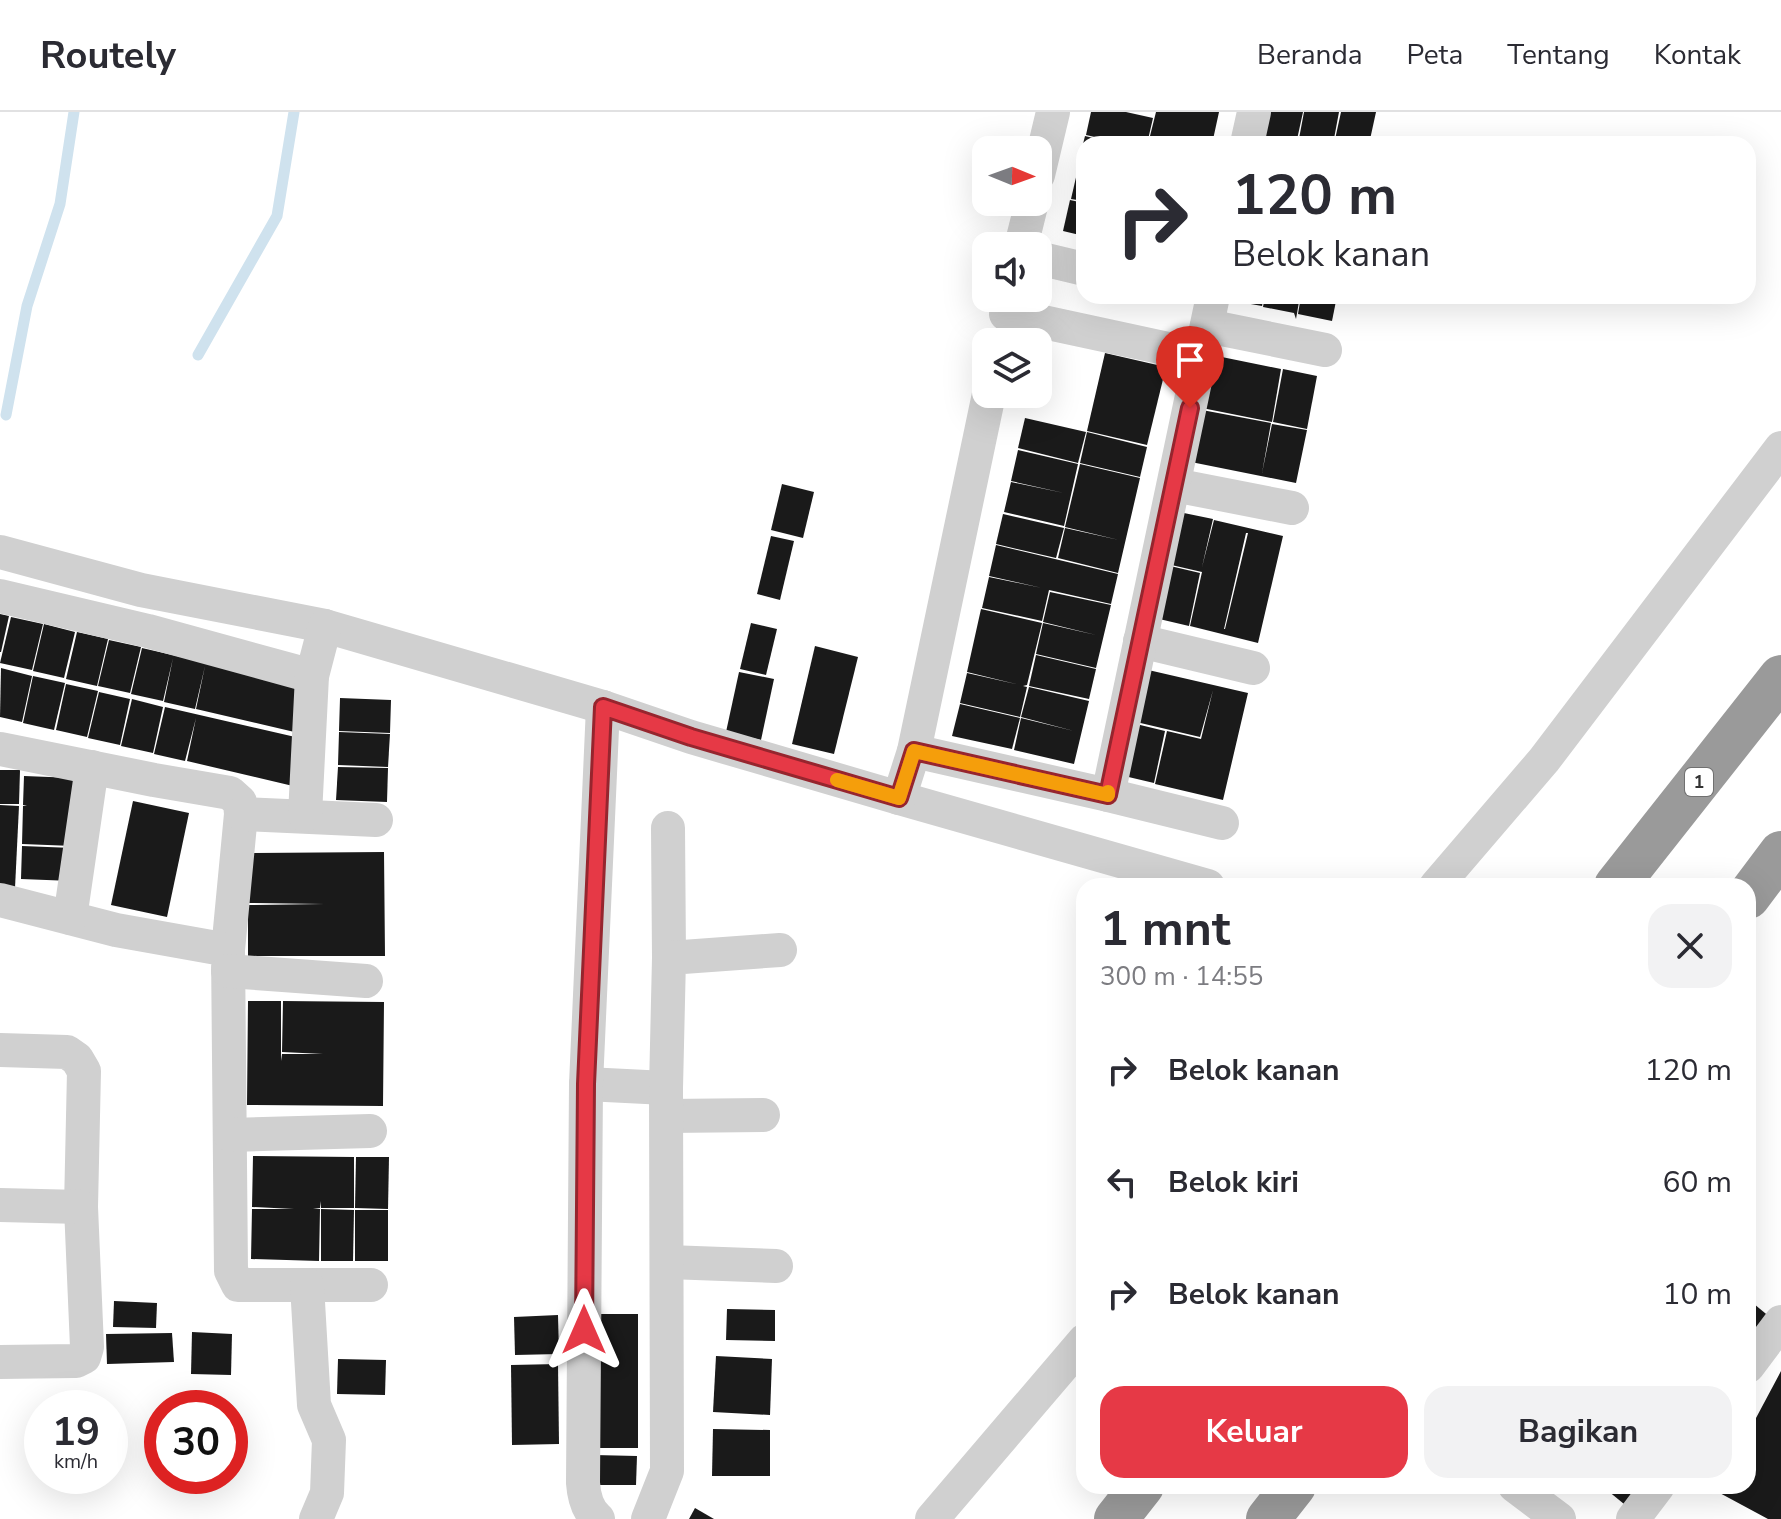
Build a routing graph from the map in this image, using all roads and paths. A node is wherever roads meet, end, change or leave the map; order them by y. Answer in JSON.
{"nodes":[{"id":1,"x":1053,"y":112,"type":"edge"},
{"id":2,"x":1254,"y":112,"type":"edge"},
{"id":3,"x":1047,"y":136,"type":"edge"},
{"id":4,"x":1249,"y":136,"type":"edge"},
{"id":5,"x":1052,"y":261,"type":"edge"},
{"id":6,"x":1076,"y":267,"type":"edge"},
{"id":7,"x":1208,"y":314,"type":"edge"},
{"id":8,"x":1005,"y":318,"type":"edge"},
{"id":9,"x":1325,"y":350,"type":"dead end"},
{"id":10,"x":986,"y":408,"type":"edge"},
{"id":11,"x":1781,"y":448,"type":"edge"},
{"id":12,"x":1174,"y":485,"type":"junction"},
{"id":13,"x":1292,"y":508,"type":"dead end"},
{"id":14,"x":0,"y":552,"type":"edge"},
{"id":15,"x":0,"y":596,"type":"edge"},
{"id":16,"x":325,"y":626,"type":"junction"},
{"id":17,"x":1140,"y":641,"type":"junction"},
{"id":18,"x":1253,"y":668,"type":"dead end"},
{"id":19,"x":312,"y":676,"type":"junction"},
{"id":20,"x":1781,"y":677,"type":"edge"},
{"id":21,"x":603,"y":707,"type":"junction"},
{"id":22,"x":0,"y":749,"type":"edge"},
{"id":23,"x":914,"y":751,"type":"junction"},
{"id":24,"x":92,"y":767,"type":"junction"},
{"id":25,"x":1108,"y":795,"type":"junction"},
{"id":26,"x":899,"y":798,"type":"junction"},
{"id":27,"x":241,"y":814,"type":"junction"},
{"id":28,"x":305,"y":815,"type":"junction"},
{"id":29,"x":376,"y":820,"type":"dead end"},
{"id":30,"x":1222,"y":823,"type":"dead end"},
{"id":31,"x":668,"y":828,"type":"dead end"},
{"id":32,"x":1781,"y":853,"type":"edge"},
{"id":33,"x":1180,"y":878,"type":"edge"},
{"id":34,"x":1443,"y":878,"type":"edge"},
{"id":35,"x":1622,"y":878,"type":"edge"},
{"id":36,"x":1756,"y":886,"type":"edge"},
{"id":37,"x":0,"y":900,"type":"edge"},
{"id":38,"x":70,"y":918,"type":"junction"},
{"id":39,"x":780,"y":950,"type":"dead end"},
{"id":40,"x":669,"y":958,"type":"junction"},
{"id":41,"x":228,"y":960,"type":"junction"},
{"id":42,"x":366,"y":981,"type":"dead end"},
{"id":43,"x":0,"y":1050,"type":"edge"},
{"id":44,"x":586,"y":1084,"type":"junction"},
{"id":45,"x":666,"y":1102,"type":"junction"},
{"id":46,"x":763,"y":1115,"type":"dead end"},
{"id":47,"x":370,"y":1131,"type":"dead end"},
{"id":48,"x":230,"y":1135,"type":"junction"},
{"id":49,"x":0,"y":1205,"type":"edge"},
{"id":50,"x":81,"y":1207,"type":"junction"},
{"id":51,"x":668,"y":1262,"type":"junction"},
{"id":52,"x":776,"y":1266,"type":"dead end"},
{"id":53,"x":307,"y":1285,"type":"junction"},
{"id":54,"x":371,"y":1285,"type":"dead end"},
{"id":55,"x":1781,"y":1322,"type":"edge"},
{"id":56,"x":1076,"y":1350,"type":"edge"},
{"id":57,"x":1756,"y":1355,"type":"edge"},
{"id":58,"x":0,"y":1362,"type":"edge"},
{"id":59,"x":1136,"y":1494,"type":"edge"},
{"id":60,"x":1288,"y":1494,"type":"edge"},
{"id":61,"x":1526,"y":1494,"type":"edge"},
{"id":62,"x":1652,"y":1494,"type":"edge"},
{"id":63,"x":316,"y":1519,"type":"edge"},
{"id":64,"x":598,"y":1519,"type":"edge"},
{"id":65,"x":648,"y":1519,"type":"edge"},
{"id":66,"x":932,"y":1519,"type":"edge"},
{"id":67,"x":1116,"y":1519,"type":"edge"},
{"id":68,"x":1268,"y":1519,"type":"edge"},
{"id":69,"x":1559,"y":1519,"type":"edge"},
{"id":70,"x":1633,"y":1519,"type":"edge"}],
"edges":[{"from":1,"to":3,"type":"street"},
{"from":2,"to":4,"type":"street"},
{"from":5,"to":6,"type":"street"},
{"from":7,"to":8,"type":"street"},
{"from":7,"to":9,"type":"street"},
{"from":7,"to":12,"type":"street"},
{"from":10,"to":23,"type":"street"},
{"from":11,"to":34,"type":"street"},
{"from":12,"to":13,"type":"street"},
{"from":12,"to":17,"type":"street"},
{"from":14,"to":16,"type":"street"},
{"from":15,"to":19,"type":"street"},
{"from":16,"to":19,"type":"street"},
{"from":16,"to":21,"type":"street"},
{"from":17,"to":18,"type":"street"},
{"from":17,"to":25,"type":"street"},
{"from":19,"to":28,"type":"street"},
{"from":20,"to":35,"type":"highway","number":"1"},
{"from":21,"to":26,"type":"street"},
{"from":21,"to":44,"type":"street"},
{"from":22,"to":24,"type":"street"},
{"from":23,"to":25,"type":"street"},
{"from":23,"to":26,"type":"street"},
{"from":24,"to":27,"type":"street"},
{"from":24,"to":38,"type":"street"},
{"from":25,"to":30,"type":"street"},
{"from":26,"to":33,"type":"street"},
{"from":27,"to":28,"type":"street"},
{"from":27,"to":41,"type":"street"},
{"from":28,"to":29,"type":"street"},
{"from":31,"to":40,"type":"street"},
{"from":32,"to":36,"type":"highway"},
{"from":37,"to":38,"type":"street"},
{"from":38,"to":41,"type":"street"},
{"from":39,"to":40,"type":"street"},
{"from":40,"to":45,"type":"street"},
{"from":41,"to":42,"type":"street"},
{"from":41,"to":48,"type":"street"},
{"from":43,"to":50,"type":"street"},
{"from":44,"to":45,"type":"street"},
{"from":44,"to":64,"type":"street"},
{"from":45,"to":46,"type":"street"},
{"from":45,"to":51,"type":"street"},
{"from":47,"to":48,"type":"street"},
{"from":48,"to":53,"type":"street"},
{"from":49,"to":50,"type":"street"},
{"from":50,"to":58,"type":"street"},
{"from":51,"to":52,"type":"street"},
{"from":51,"to":65,"type":"street"},
{"from":53,"to":54,"type":"street"},
{"from":53,"to":63,"type":"street"},
{"from":55,"to":57,"type":"street"},
{"from":56,"to":66,"type":"street"},
{"from":59,"to":67,"type":"highway"},
{"from":60,"to":68,"type":"highway"},
{"from":61,"to":69,"type":"street"},
{"from":62,"to":70,"type":"street"}]}
